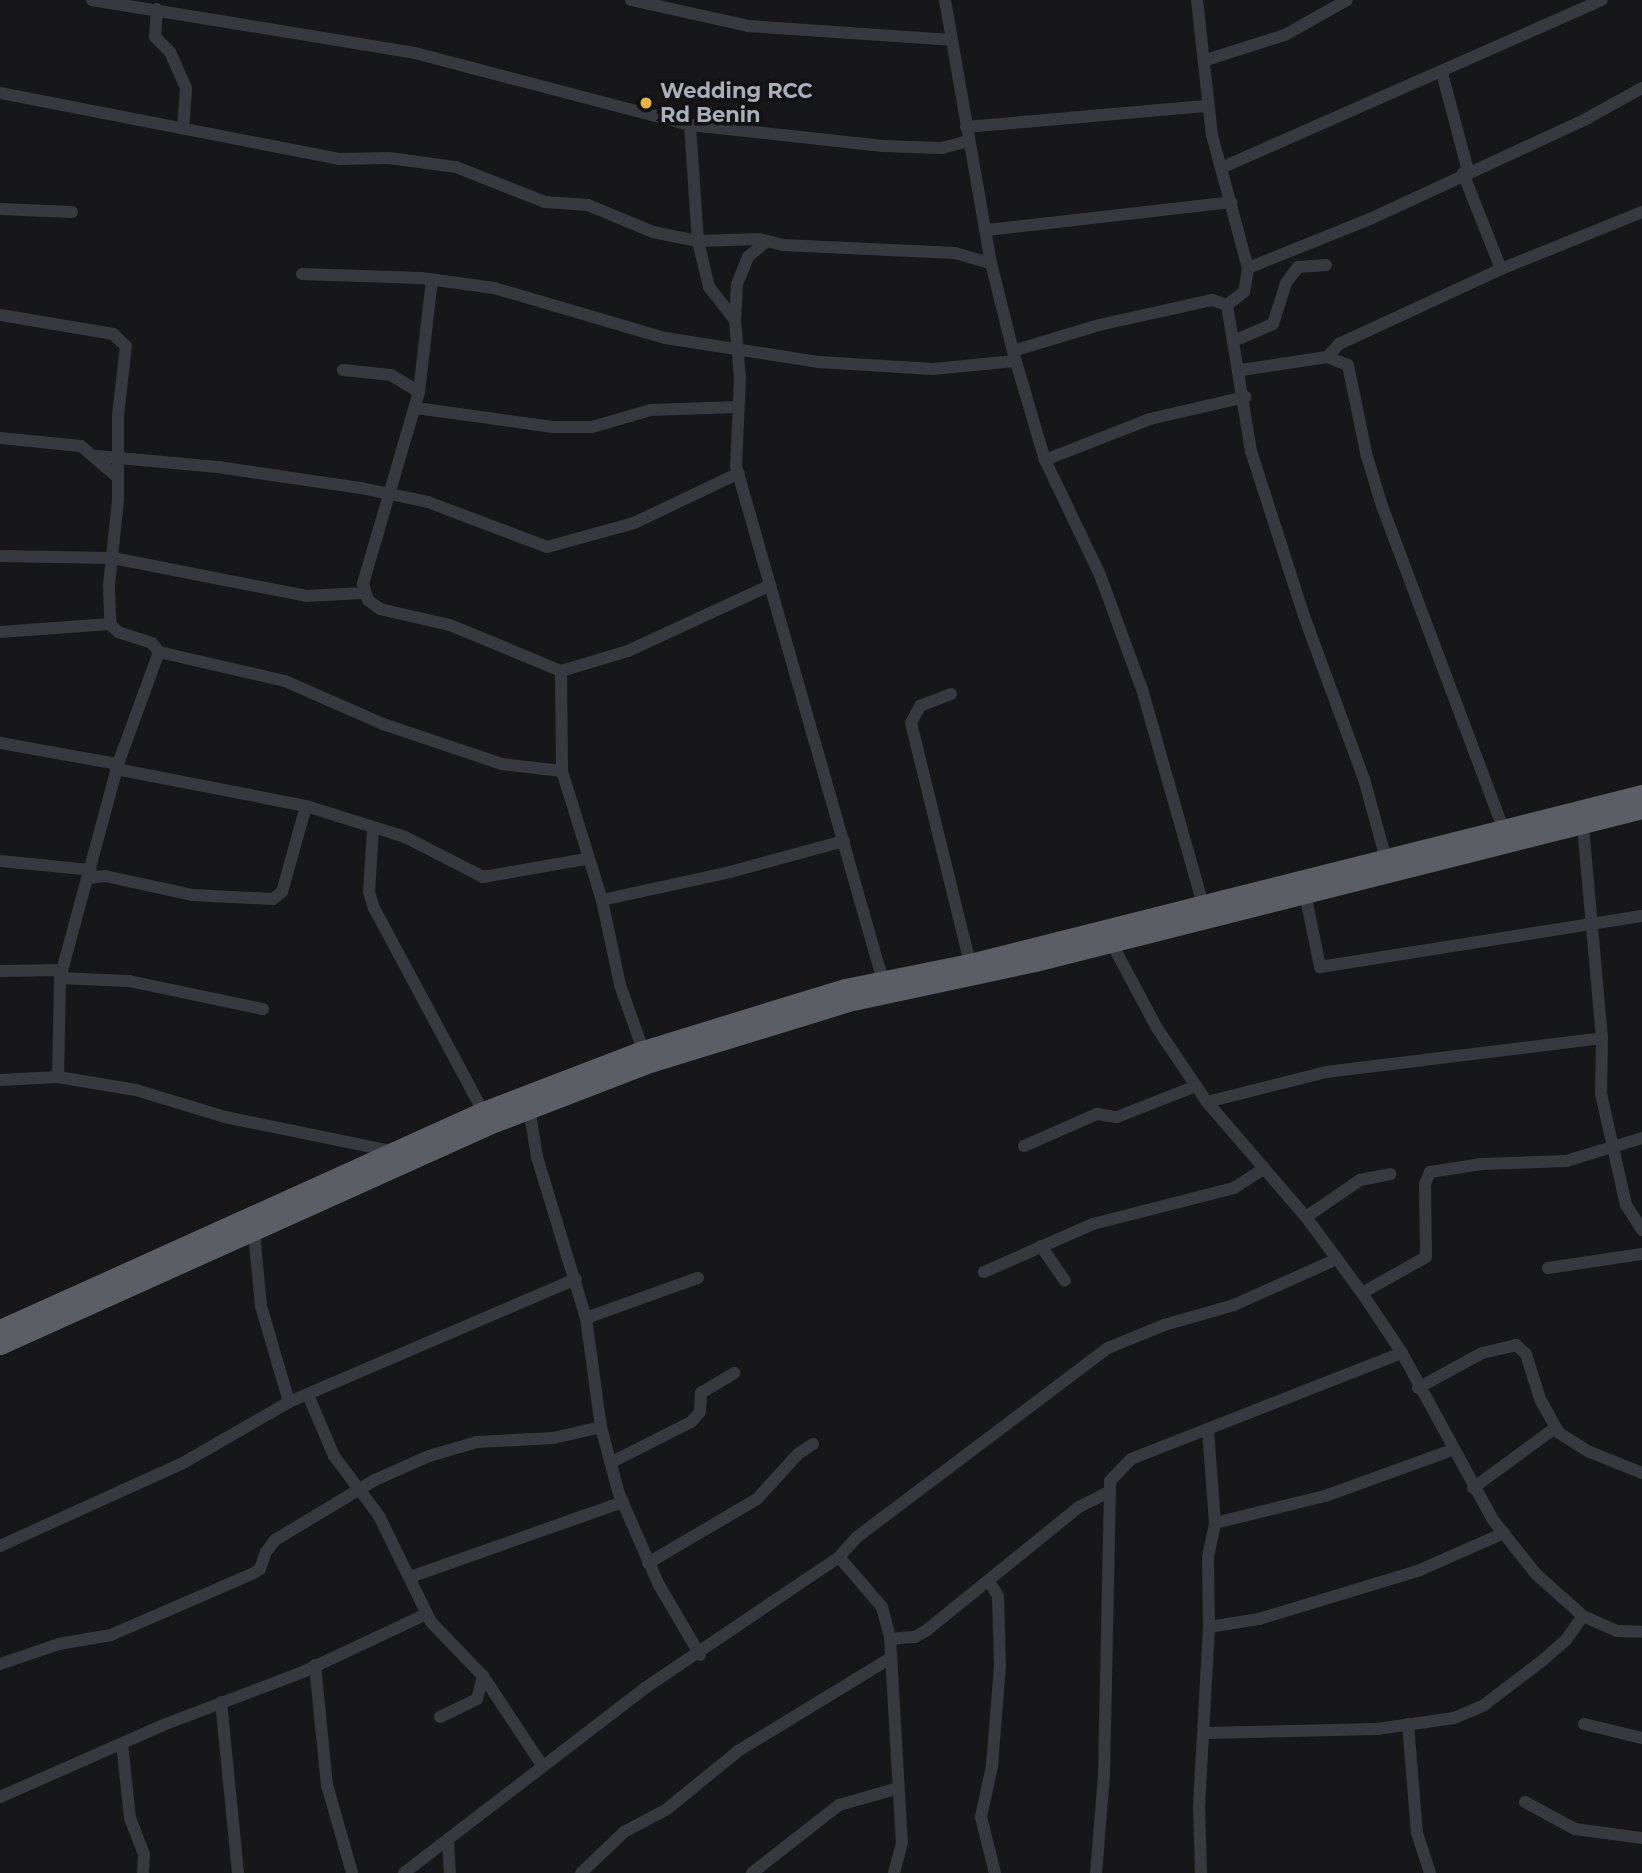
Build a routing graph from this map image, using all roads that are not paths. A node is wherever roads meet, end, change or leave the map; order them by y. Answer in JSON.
{"nodes":[{"id":1,"x":92,"y":0,"type":"edge"},
{"id":2,"x":631,"y":0,"type":"edge"},
{"id":3,"x":945,"y":0,"type":"edge"},
{"id":4,"x":1197,"y":0,"type":"edge"},
{"id":5,"x":1347,"y":0,"type":"edge"},
{"id":6,"x":1602,"y":0,"type":"edge"},
{"id":7,"x":157,"y":9,"type":"junction"},
{"id":8,"x":952,"y":40,"type":"junction"},
{"id":9,"x":1206,"y":60,"type":"junction"},
{"id":10,"x":1442,"y":73,"type":"junction"},
{"id":11,"x":1642,"y":88,"type":"edge"},
{"id":12,"x":0,"y":93,"type":"edge"},
{"id":13,"x":1208,"y":106,"type":"junction"},
{"id":14,"x":690,"y":125,"type":"junction"},
{"id":15,"x":183,"y":127,"type":"junction"},
{"id":16,"x":967,"y":127,"type":"junction"},
{"id":17,"x":968,"y":141,"type":"junction"},
{"id":18,"x":1221,"y":168,"type":"junction"},
{"id":19,"x":1466,"y":172,"type":"junction"},
{"id":20,"x":1231,"y":202,"type":"junction"},
{"id":21,"x":0,"y":209,"type":"edge"},
{"id":22,"x":72,"y":212,"type":"dead end"},
{"id":23,"x":1642,"y":212,"type":"edge"},
{"id":24,"x":987,"y":230,"type":"junction"},
{"id":25,"x":698,"y":241,"type":"junction"},
{"id":26,"x":766,"y":241,"type":"junction"},
{"id":27,"x":991,"y":263,"type":"junction"},
{"id":28,"x":1326,"y":265,"type":"dead end"},
{"id":29,"x":1248,"y":268,"type":"junction"},
{"id":30,"x":1501,"y":269,"type":"junction"},
{"id":31,"x":302,"y":274,"type":"dead end"},
{"id":32,"x":432,"y":280,"type":"junction"},
{"id":33,"x":1227,"y":304,"type":"junction"},
{"id":34,"x":0,"y":315,"type":"edge"},
{"id":35,"x":735,"y":320,"type":"junction"},
{"id":36,"x":1236,"y":340,"type":"junction"},
{"id":37,"x":739,"y":351,"type":"junction"},
{"id":38,"x":1014,"y":356,"type":"junction"},
{"id":39,"x":1327,"y":357,"type":"junction"},
{"id":40,"x":343,"y":370,"type":"dead end"},
{"id":41,"x":1241,"y":370,"type":"junction"},
{"id":42,"x":419,"y":392,"type":"junction"},
{"id":43,"x":1245,"y":397,"type":"junction"},
{"id":44,"x":737,"y":407,"type":"junction"},
{"id":45,"x":416,"y":408,"type":"junction"},
{"id":46,"x":0,"y":438,"type":"edge"},
{"id":47,"x":97,"y":456,"type":"junction"},
{"id":48,"x":118,"y":457,"type":"junction"},
{"id":49,"x":1045,"y":460,"type":"junction"},
{"id":50,"x":738,"y":473,"type":"junction"},
{"id":51,"x":116,"y":476,"type":"junction"},
{"id":52,"x":387,"y":495,"type":"junction"},
{"id":53,"x":0,"y":556,"type":"edge"},
{"id":54,"x":113,"y":558,"type":"junction"},
{"id":55,"x":771,"y":585,"type":"junction"},
{"id":56,"x":363,"y":593,"type":"junction"},
{"id":57,"x":110,"y":624,"type":"junction"},
{"id":58,"x":0,"y":632,"type":"edge"},
{"id":59,"x":159,"y":652,"type":"junction"},
{"id":60,"x":561,"y":671,"type":"junction"},
{"id":61,"x":951,"y":694,"type":"dead end"},
{"id":62,"x":0,"y":743,"type":"edge"},
{"id":63,"x":117,"y":766,"type":"junction"},
{"id":64,"x":562,"y":771,"type":"junction"},
{"id":65,"x":1642,"y":794,"type":"edge"},
{"id":66,"x":306,"y":806,"type":"junction"},
{"id":67,"x":1642,"y":809,"type":"edge"},
{"id":68,"x":1583,"y":826,"type":"junction"},
{"id":69,"x":373,"y":829,"type":"junction"},
{"id":70,"x":1504,"y":830,"type":"junction"},
{"id":71,"x":844,"y":841,"type":"junction"},
{"id":72,"x":586,"y":859,"type":"junction"},
{"id":73,"x":1386,"y":859,"type":"junction"},
{"id":74,"x":0,"y":861,"type":"edge"},
{"id":75,"x":90,"y":874,"type":"junction"},
{"id":76,"x":1305,"y":893,"type":"junction"},
{"id":77,"x":601,"y":900,"type":"junction"},
{"id":78,"x":1203,"y":904,"type":"junction"},
{"id":79,"x":1642,"y":916,"type":"edge"},
{"id":80,"x":1593,"y":927,"type":"junction"},
{"id":81,"x":1111,"y":942,"type":"junction"},
{"id":82,"x":970,"y":963,"type":"junction"},
{"id":83,"x":0,"y":971,"type":"edge"},
{"id":84,"x":61,"y":974,"type":"junction"},
{"id":85,"x":883,"y":981,"type":"junction"},
{"id":86,"x":263,"y":1009,"type":"dead end"},
{"id":87,"x":1602,"y":1038,"type":"junction"},
{"id":88,"x":643,"y":1051,"type":"junction"},
{"id":89,"x":58,"y":1077,"type":"junction"},
{"id":90,"x":0,"y":1080,"type":"edge"},
{"id":91,"x":1196,"y":1086,"type":"junction"},
{"id":92,"x":1207,"y":1102,"type":"junction"},
{"id":93,"x":530,"y":1107,"type":"junction"},
{"id":94,"x":483,"y":1111,"type":"junction"},
{"id":95,"x":1642,"y":1138,"type":"edge"},
{"id":96,"x":1612,"y":1144,"type":"junction"},
{"id":97,"x":1024,"y":1146,"type":"dead end"},
{"id":98,"x":398,"y":1153,"type":"junction"},
{"id":99,"x":1263,"y":1169,"type":"junction"},
{"id":100,"x":1390,"y":1174,"type":"dead end"},
{"id":101,"x":1306,"y":1217,"type":"junction"},
{"id":102,"x":1642,"y":1230,"type":"edge"},
{"id":103,"x":254,"y":1233,"type":"junction"},
{"id":104,"x":1041,"y":1247,"type":"junction"},
{"id":105,"x":1642,"y":1255,"type":"edge"},
{"id":106,"x":1336,"y":1259,"type":"junction"},
{"id":107,"x":1548,"y":1268,"type":"dead end"},
{"id":108,"x":984,"y":1272,"type":"dead end"},
{"id":109,"x":698,"y":1278,"type":"dead end"},
{"id":110,"x":576,"y":1279,"type":"junction"},
{"id":111,"x":1065,"y":1281,"type":"dead end"},
{"id":112,"x":1362,"y":1293,"type":"junction"},
{"id":113,"x":586,"y":1318,"type":"junction"},
{"id":114,"x":0,"y":1329,"type":"edge"},
{"id":115,"x":0,"y":1345,"type":"edge"},
{"id":116,"x":1402,"y":1353,"type":"junction"},
{"id":117,"x":734,"y":1373,"type":"dead end"},
{"id":118,"x":1418,"y":1388,"type":"junction"},
{"id":119,"x":307,"y":1395,"type":"junction"},
{"id":120,"x":289,"y":1402,"type":"junction"},
{"id":121,"x":601,"y":1427,"type":"junction"},
{"id":122,"x":1555,"y":1428,"type":"junction"},
{"id":123,"x":1208,"y":1430,"type":"junction"},
{"id":124,"x":813,"y":1444,"type":"dead end"},
{"id":125,"x":1452,"y":1450,"type":"junction"},
{"id":126,"x":612,"y":1462,"type":"junction"},
{"id":127,"x":1642,"y":1473,"type":"edge"},
{"id":128,"x":1473,"y":1488,"type":"junction"},
{"id":129,"x":361,"y":1492,"type":"junction"},
{"id":130,"x":1109,"y":1492,"type":"junction"},
{"id":131,"x":623,"y":1502,"type":"junction"},
{"id":132,"x":1215,"y":1523,"type":"junction"},
{"id":133,"x":1504,"y":1533,"type":"junction"},
{"id":134,"x":0,"y":1546,"type":"edge"},
{"id":135,"x":839,"y":1557,"type":"junction"},
{"id":136,"x":648,"y":1563,"type":"junction"},
{"id":137,"x":410,"y":1577,"type":"junction"},
{"id":138,"x":989,"y":1581,"type":"junction"},
{"id":139,"x":426,"y":1614,"type":"junction"},
{"id":140,"x":1583,"y":1616,"type":"junction"},
{"id":141,"x":1209,"y":1627,"type":"junction"},
{"id":142,"x":1642,"y":1632,"type":"edge"},
{"id":143,"x":890,"y":1639,"type":"junction"},
{"id":144,"x":700,"y":1655,"type":"junction"},
{"id":145,"x":889,"y":1659,"type":"junction"},
{"id":146,"x":0,"y":1664,"type":"edge"},
{"id":147,"x":315,"y":1665,"type":"junction"},
{"id":148,"x":483,"y":1676,"type":"junction"},
{"id":149,"x":220,"y":1702,"type":"junction"},
{"id":150,"x":440,"y":1717,"type":"dead end"},
{"id":151,"x":1408,"y":1724,"type":"junction"},
{"id":152,"x":1584,"y":1724,"type":"dead end"},
{"id":153,"x":1204,"y":1733,"type":"junction"},
{"id":154,"x":1642,"y":1738,"type":"edge"},
{"id":155,"x":122,"y":1744,"type":"junction"},
{"id":156,"x":542,"y":1765,"type":"junction"},
{"id":157,"x":895,"y":1789,"type":"junction"},
{"id":158,"x":0,"y":1797,"type":"edge"},
{"id":159,"x":1525,"y":1802,"type":"dead end"},
{"id":160,"x":1642,"y":1838,"type":"edge"},
{"id":161,"x":448,"y":1839,"type":"junction"},
{"id":162,"x":143,"y":1873,"type":"edge"},
{"id":163,"x":239,"y":1873,"type":"edge"},
{"id":164,"x":352,"y":1873,"type":"edge"},
{"id":165,"x":404,"y":1873,"type":"edge"},
{"id":166,"x":450,"y":1873,"type":"edge"},
{"id":167,"x":581,"y":1873,"type":"edge"},
{"id":168,"x":752,"y":1873,"type":"edge"},
{"id":169,"x":894,"y":1873,"type":"edge"},
{"id":170,"x":995,"y":1873,"type":"edge"},
{"id":171,"x":1096,"y":1873,"type":"edge"},
{"id":172,"x":1201,"y":1873,"type":"edge"},
{"id":173,"x":1430,"y":1873,"type":"edge"}],
"edges":[{"from":1,"to":7,"type":"street"},
{"from":2,"to":8,"type":"street"},
{"from":3,"to":8,"type":"street"},
{"from":4,"to":9,"type":"street"},
{"from":5,"to":9,"type":"street"},
{"from":6,"to":10,"type":"street"},
{"from":7,"to":14,"type":"street"},
{"from":7,"to":15,"type":"street"},
{"from":8,"to":16,"type":"street"},
{"from":9,"to":13,"type":"street"},
{"from":10,"to":18,"type":"street"},
{"from":10,"to":19,"type":"street"},
{"from":11,"to":19,"type":"street"},
{"from":12,"to":15,"type":"street"},
{"from":13,"to":16,"type":"street"},
{"from":13,"to":18,"type":"street"},
{"from":14,"to":17,"type":"street"},
{"from":14,"to":25,"type":"street"},
{"from":15,"to":25,"type":"street"},
{"from":16,"to":17,"type":"street"},
{"from":17,"to":24,"type":"street"},
{"from":18,"to":20,"type":"street"},
{"from":19,"to":29,"type":"street"},
{"from":19,"to":30,"type":"street"},
{"from":20,"to":24,"type":"street"},
{"from":20,"to":29,"type":"street"},
{"from":21,"to":22,"type":"street"},
{"from":23,"to":30,"type":"street"},
{"from":24,"to":27,"type":"street"},
{"from":25,"to":26,"type":"street"},
{"from":25,"to":35,"type":"street"},
{"from":26,"to":27,"type":"street"},
{"from":26,"to":35,"type":"street"},
{"from":27,"to":38,"type":"street"},
{"from":28,"to":36,"type":"street"},
{"from":29,"to":33,"type":"street"},
{"from":30,"to":39,"type":"street"},
{"from":31,"to":32,"type":"street"},
{"from":32,"to":37,"type":"street"},
{"from":32,"to":42,"type":"street"},
{"from":33,"to":36,"type":"street"},
{"from":33,"to":38,"type":"street"},
{"from":34,"to":48,"type":"street"},
{"from":35,"to":37,"type":"street"},
{"from":36,"to":41,"type":"street"},
{"from":37,"to":38,"type":"street"},
{"from":37,"to":44,"type":"street"},
{"from":38,"to":49,"type":"street"},
{"from":39,"to":41,"type":"street"},
{"from":39,"to":70,"type":"street"},
{"from":40,"to":42,"type":"street"},
{"from":41,"to":43,"type":"street"},
{"from":42,"to":45,"type":"street"},
{"from":43,"to":49,"type":"street"},
{"from":43,"to":73,"type":"street"},
{"from":44,"to":45,"type":"street"},
{"from":44,"to":50,"type":"street"},
{"from":45,"to":52,"type":"street"},
{"from":46,"to":47,"type":"street"},
{"from":47,"to":48,"type":"street"},
{"from":47,"to":51,"type":"street"},
{"from":48,"to":51,"type":"street"},
{"from":48,"to":52,"type":"street"},
{"from":49,"to":78,"type":"street"},
{"from":50,"to":52,"type":"street"},
{"from":50,"to":55,"type":"street"},
{"from":51,"to":54,"type":"street"},
{"from":52,"to":56,"type":"street"},
{"from":53,"to":54,"type":"street"},
{"from":54,"to":56,"type":"street"},
{"from":54,"to":57,"type":"street"},
{"from":55,"to":60,"type":"street"},
{"from":55,"to":71,"type":"street"},
{"from":56,"to":60,"type":"street"},
{"from":57,"to":58,"type":"street"},
{"from":57,"to":59,"type":"street"},
{"from":59,"to":63,"type":"street"},
{"from":59,"to":64,"type":"street"},
{"from":60,"to":64,"type":"street"},
{"from":61,"to":82,"type":"street"},
{"from":62,"to":63,"type":"street"},
{"from":63,"to":66,"type":"street"},
{"from":63,"to":75,"type":"street"},
{"from":64,"to":72,"type":"street"},
{"from":65,"to":70,"type":"highway"},
{"from":66,"to":69,"type":"street"},
{"from":66,"to":75,"type":"street"},
{"from":67,"to":68,"type":"highway"},
{"from":68,"to":76,"type":"highway"},
{"from":68,"to":80,"type":"street"},
{"from":69,"to":72,"type":"street"},
{"from":69,"to":94,"type":"street"},
{"from":70,"to":73,"type":"highway"},
{"from":71,"to":77,"type":"street"},
{"from":71,"to":85,"type":"street"},
{"from":72,"to":77,"type":"street"},
{"from":73,"to":78,"type":"highway"},
{"from":74,"to":75,"type":"street"},
{"from":75,"to":84,"type":"street"},
{"from":76,"to":80,"type":"street"},
{"from":76,"to":81,"type":"highway"},
{"from":77,"to":88,"type":"street"},
{"from":78,"to":82,"type":"highway"},
{"from":79,"to":80,"type":"street"},
{"from":80,"to":87,"type":"street"},
{"from":81,"to":91,"type":"street"},
{"from":81,"to":93,"type":"highway"},
{"from":82,"to":85,"type":"highway"},
{"from":83,"to":84,"type":"street"},
{"from":84,"to":86,"type":"street"},
{"from":84,"to":89,"type":"street"},
{"from":85,"to":88,"type":"highway"},
{"from":87,"to":92,"type":"street"},
{"from":87,"to":96,"type":"street"},
{"from":88,"to":94,"type":"highway"},
{"from":89,"to":90,"type":"street"},
{"from":89,"to":98,"type":"street"},
{"from":91,"to":92,"type":"street"},
{"from":91,"to":97,"type":"street"},
{"from":92,"to":99,"type":"street"},
{"from":93,"to":103,"type":"highway"},
{"from":93,"to":110,"type":"street"},
{"from":94,"to":98,"type":"highway"},
{"from":95,"to":96,"type":"street"},
{"from":96,"to":102,"type":"street"},
{"from":96,"to":112,"type":"street"},
{"from":98,"to":114,"type":"highway"},
{"from":99,"to":101,"type":"street"},
{"from":99,"to":104,"type":"street"},
{"from":100,"to":101,"type":"street"},
{"from":101,"to":106,"type":"street"},
{"from":103,"to":115,"type":"highway"},
{"from":103,"to":120,"type":"street"},
{"from":104,"to":108,"type":"street"},
{"from":104,"to":111,"type":"street"},
{"from":105,"to":107,"type":"street"},
{"from":106,"to":112,"type":"street"},
{"from":106,"to":135,"type":"street"},
{"from":109,"to":113,"type":"street"},
{"from":110,"to":113,"type":"street"},
{"from":110,"to":119,"type":"street"},
{"from":112,"to":116,"type":"street"},
{"from":113,"to":121,"type":"street"},
{"from":116,"to":118,"type":"street"},
{"from":116,"to":123,"type":"street"},
{"from":117,"to":126,"type":"street"},
{"from":118,"to":122,"type":"street"},
{"from":118,"to":125,"type":"street"},
{"from":119,"to":120,"type":"street"},
{"from":119,"to":129,"type":"street"},
{"from":120,"to":134,"type":"street"},
{"from":121,"to":126,"type":"street"},
{"from":121,"to":129,"type":"street"},
{"from":122,"to":127,"type":"street"},
{"from":122,"to":128,"type":"street"},
{"from":123,"to":130,"type":"street"},
{"from":123,"to":132,"type":"street"},
{"from":124,"to":136,"type":"street"},
{"from":125,"to":128,"type":"street"},
{"from":125,"to":132,"type":"street"},
{"from":126,"to":131,"type":"street"},
{"from":128,"to":133,"type":"street"},
{"from":129,"to":137,"type":"street"},
{"from":129,"to":146,"type":"street"},
{"from":130,"to":138,"type":"street"},
{"from":130,"to":171,"type":"street"},
{"from":131,"to":136,"type":"street"},
{"from":131,"to":137,"type":"street"},
{"from":132,"to":141,"type":"street"},
{"from":133,"to":140,"type":"street"},
{"from":133,"to":141,"type":"street"},
{"from":135,"to":143,"type":"street"},
{"from":135,"to":144,"type":"street"},
{"from":136,"to":144,"type":"street"},
{"from":137,"to":139,"type":"street"},
{"from":138,"to":143,"type":"street"},
{"from":138,"to":170,"type":"street"},
{"from":139,"to":147,"type":"street"},
{"from":139,"to":148,"type":"street"},
{"from":140,"to":142,"type":"street"},
{"from":140,"to":151,"type":"street"},
{"from":141,"to":153,"type":"street"},
{"from":143,"to":145,"type":"street"},
{"from":144,"to":156,"type":"street"},
{"from":145,"to":157,"type":"street"},
{"from":145,"to":167,"type":"street"},
{"from":147,"to":149,"type":"street"},
{"from":147,"to":164,"type":"street"},
{"from":148,"to":150,"type":"street"},
{"from":148,"to":156,"type":"street"},
{"from":149,"to":155,"type":"street"},
{"from":149,"to":163,"type":"street"},
{"from":151,"to":153,"type":"street"},
{"from":151,"to":173,"type":"street"},
{"from":152,"to":154,"type":"street"},
{"from":153,"to":172,"type":"street"},
{"from":155,"to":158,"type":"street"},
{"from":155,"to":162,"type":"street"},
{"from":156,"to":161,"type":"street"},
{"from":157,"to":168,"type":"street"},
{"from":157,"to":169,"type":"street"},
{"from":159,"to":160,"type":"street"},
{"from":161,"to":165,"type":"street"},
{"from":161,"to":166,"type":"street"}]}
